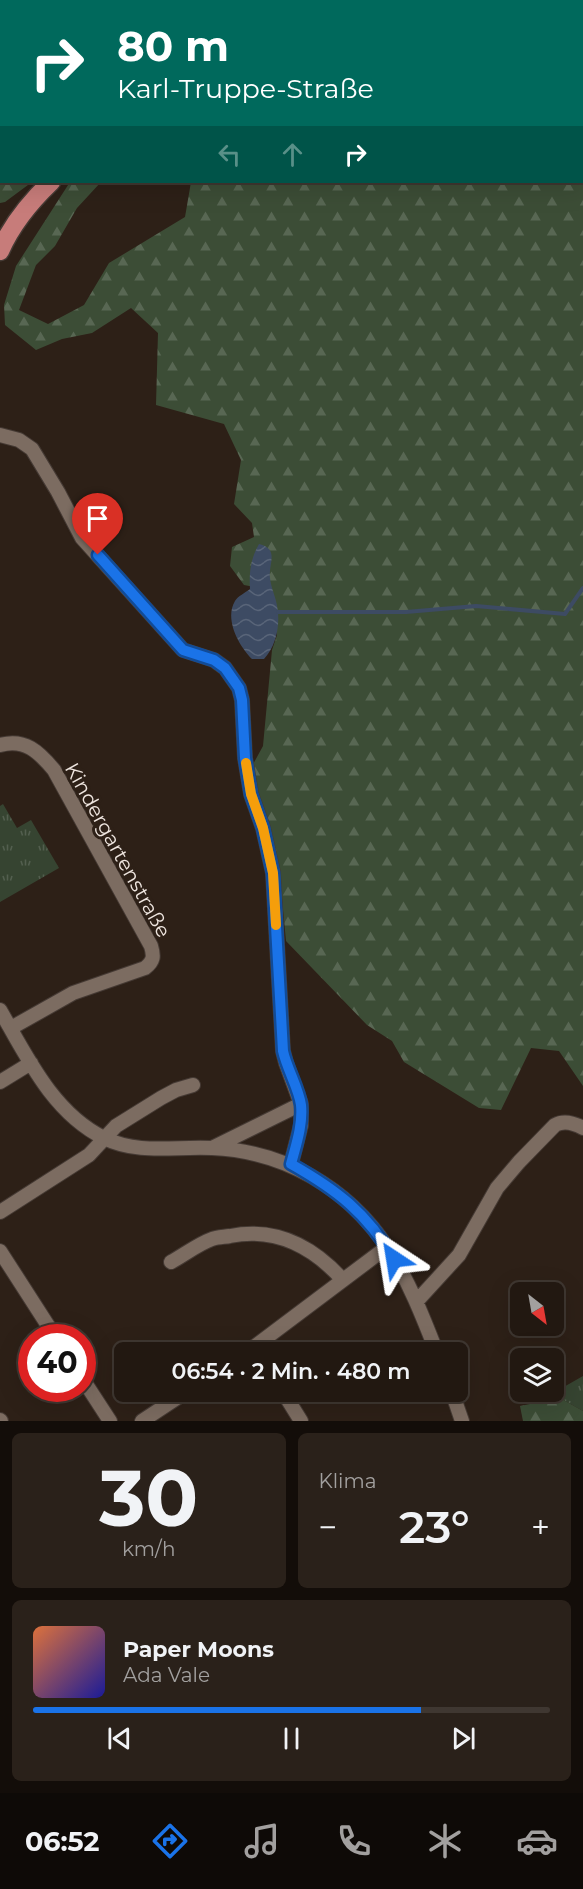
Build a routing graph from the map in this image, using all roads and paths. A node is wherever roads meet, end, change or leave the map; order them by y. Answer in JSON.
{"nodes":[{"id":1,"x":50,"y":183,"type":"edge"},
{"id":2,"x":0,"y":251,"type":"edge"},
{"id":3,"x":0,"y":435,"type":"edge"},
{"id":4,"x":0,"y":745,"type":"edge"},
{"id":5,"x":0,"y":1010,"type":"edge"},
{"id":6,"x":11,"y":1028,"type":"junction"},
{"id":7,"x":31,"y":1063,"type":"junction"},
{"id":8,"x":0,"y":1082,"type":"edge"},
{"id":9,"x":193,"y":1085,"type":"dead end"},
{"id":10,"x":301,"y":1104,"type":"junction"},
{"id":11,"x":583,"y":1128,"type":"edge"},
{"id":12,"x":105,"y":1138,"type":"junction"},
{"id":13,"x":212,"y":1148,"type":"junction"},
{"id":14,"x":291,"y":1164,"type":"junction"},
{"id":15,"x":0,"y":1212,"type":"edge"},
{"id":16,"x":387,"y":1247,"type":"junction"},
{"id":17,"x":0,"y":1251,"type":"edge"},
{"id":18,"x":171,"y":1262,"type":"dead end"},
{"id":19,"x":342,"y":1279,"type":"junction"},
{"id":20,"x":416,"y":1302,"type":"junction"},
{"id":21,"x":48,"y":1324,"type":"edge"},
{"id":22,"x":264,"y":1342,"type":"edge"},
{"id":23,"x":433,"y":1342,"type":"edge"},
{"id":24,"x":96,"y":1400,"type":"edge"},
{"id":25,"x":171,"y":1402,"type":"edge"},
{"id":26,"x":289,"y":1402,"type":"edge"},
{"id":27,"x":455,"y":1402,"type":"edge"},
{"id":28,"x":110,"y":1421,"type":"edge"},
{"id":29,"x":142,"y":1421,"type":"edge"},
{"id":30,"x":301,"y":1421,"type":"edge"},
{"id":31,"x":462,"y":1421,"type":"edge"}],
"edges":[{"from":1,"to":2,"type":"main road"},
{"from":3,"to":10,"type":"street"},
{"from":4,"to":6,"type":"street","name":"Kindergartenstraße"},
{"from":5,"to":6,"type":"street"},
{"from":6,"to":7,"type":"street"},
{"from":7,"to":8,"type":"street"},
{"from":7,"to":12,"type":"street"},
{"from":9,"to":12,"type":"street"},
{"from":10,"to":13,"type":"street"},
{"from":10,"to":14,"type":"street"},
{"from":11,"to":20,"type":"street"},
{"from":12,"to":13,"type":"street"},
{"from":12,"to":15,"type":"street"},
{"from":13,"to":14,"type":"street"},
{"from":14,"to":16,"type":"street"},
{"from":16,"to":19,"type":"street"},
{"from":16,"to":20,"type":"street"},
{"from":17,"to":21,"type":"street"},
{"from":18,"to":19,"type":"street"},
{"from":19,"to":22,"type":"street"},
{"from":20,"to":23,"type":"street"},
{"from":24,"to":28,"type":"street"},
{"from":25,"to":29,"type":"street"},
{"from":26,"to":30,"type":"street"},
{"from":27,"to":31,"type":"street"}]}
